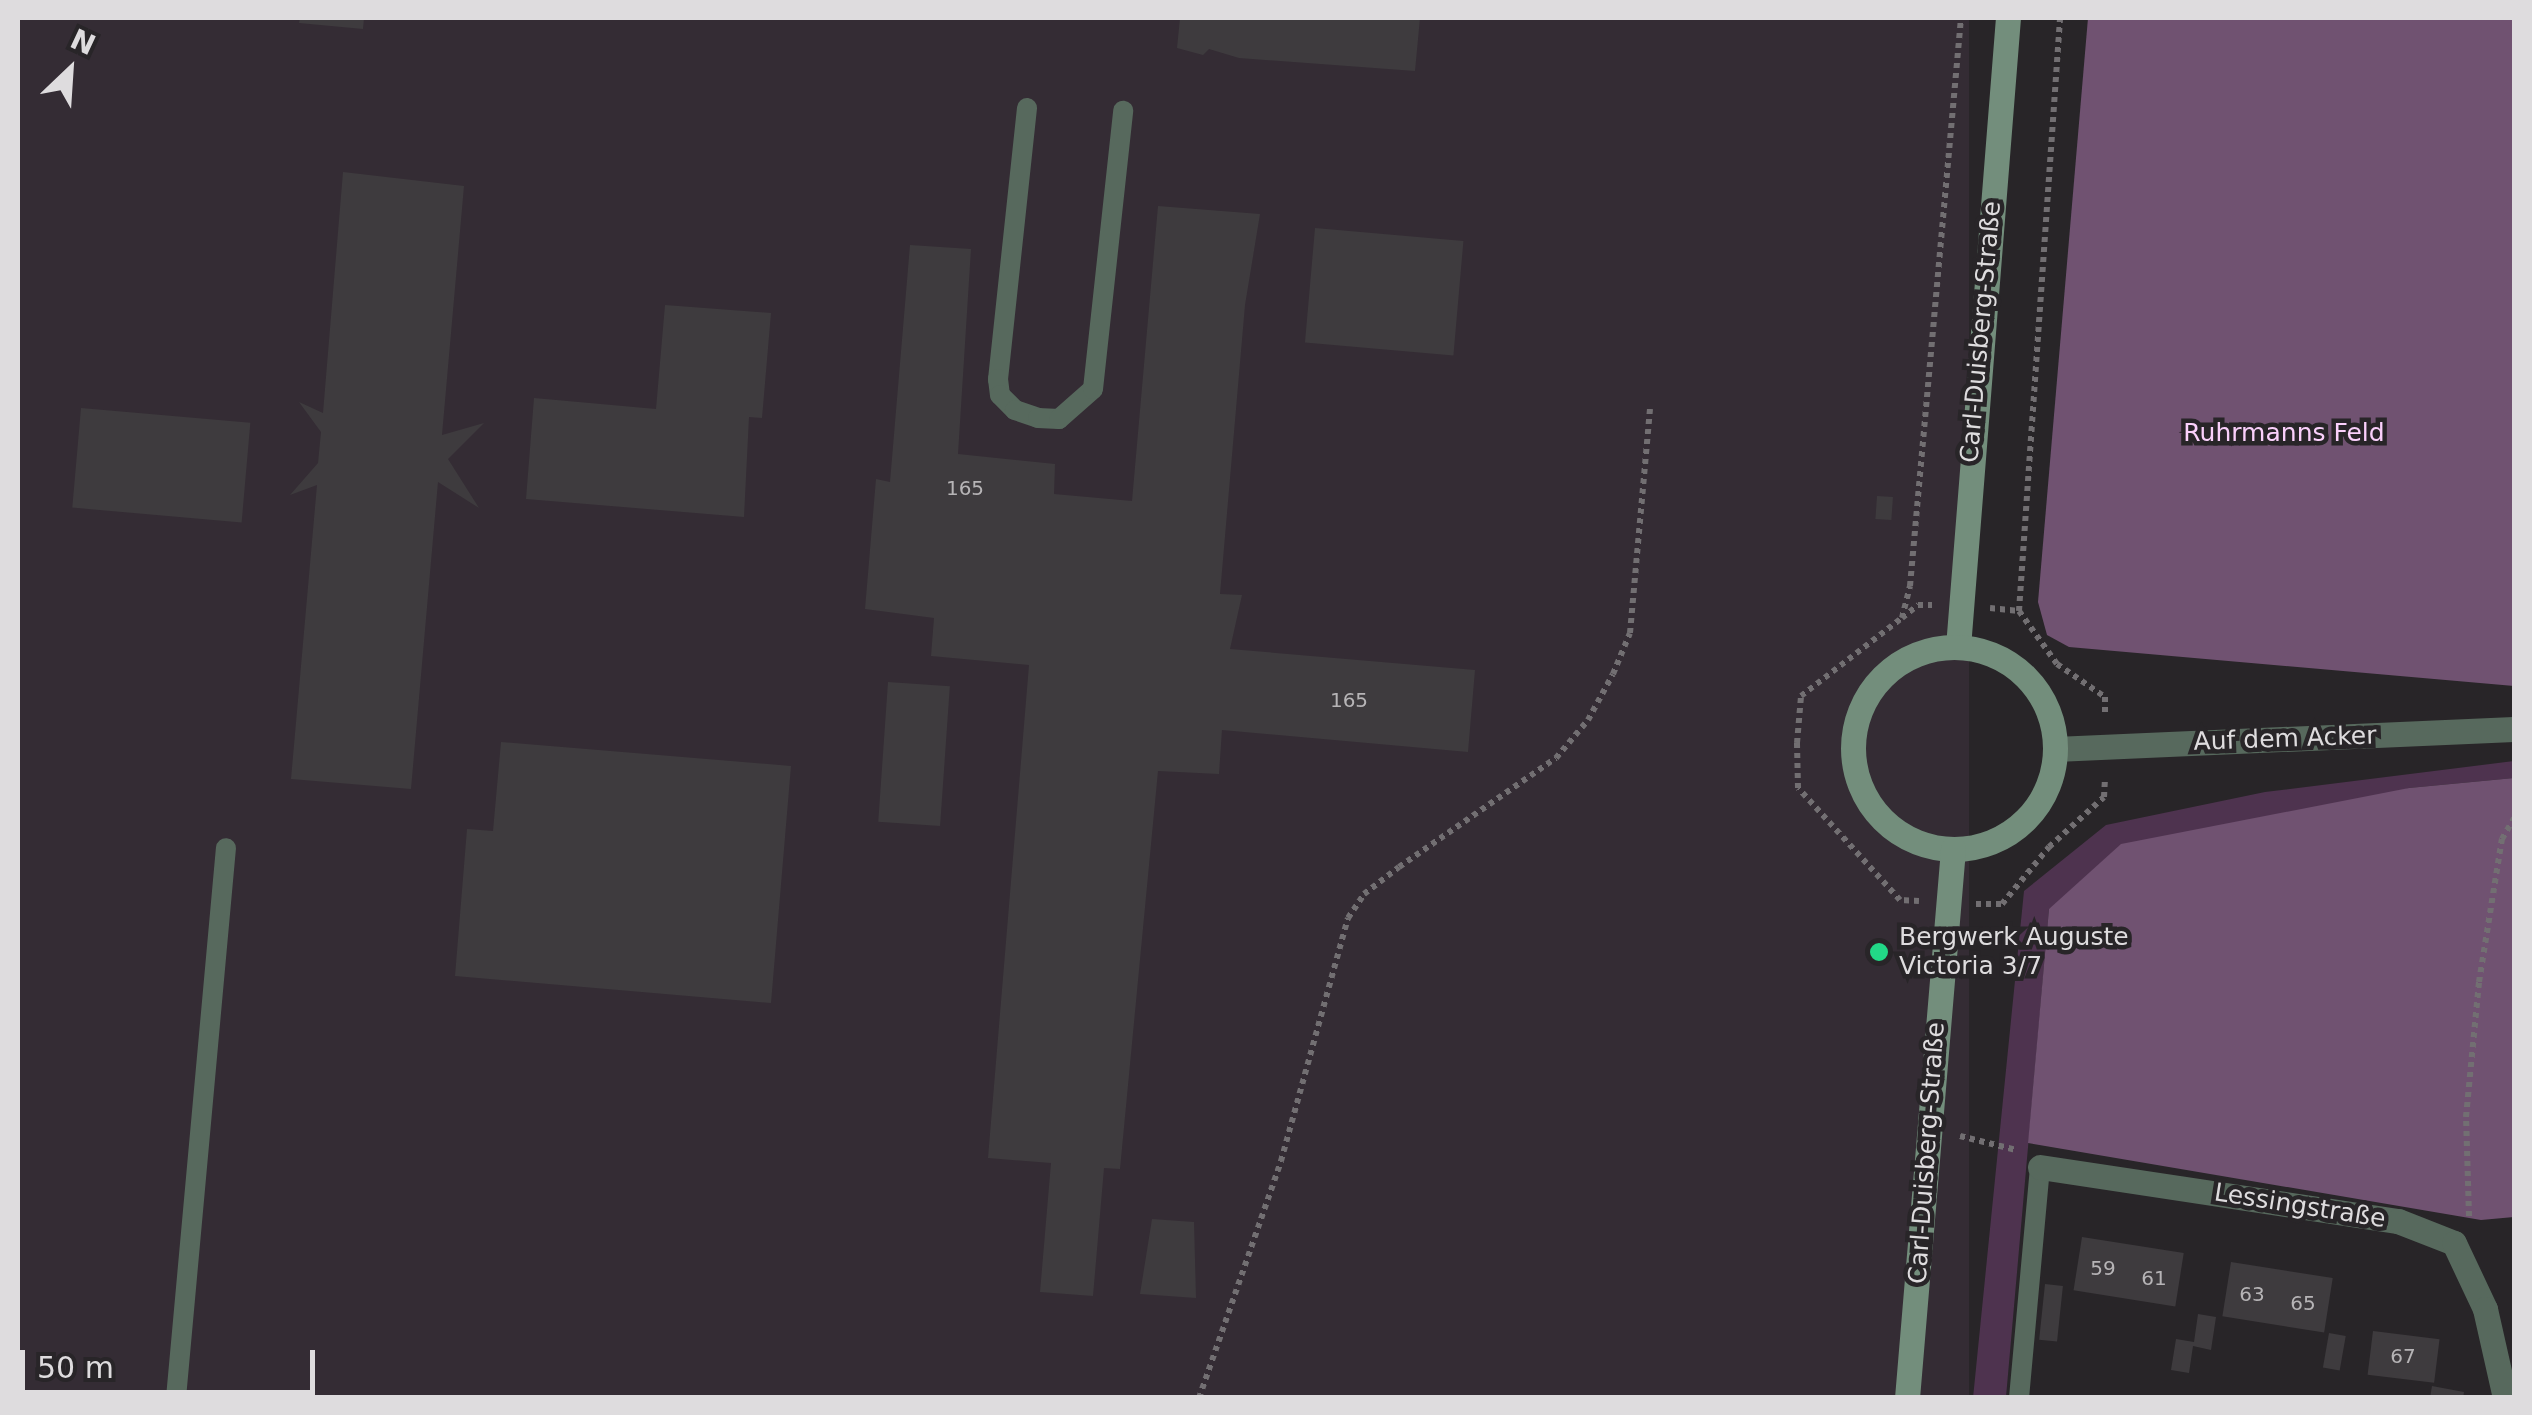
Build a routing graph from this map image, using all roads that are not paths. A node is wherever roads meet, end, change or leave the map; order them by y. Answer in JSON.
{"nodes":[{"id":1,"x":2008,"y":18,"type":"edge"},
{"id":2,"x":1027,"y":108,"type":"dead end"},
{"id":3,"x":1123,"y":110,"type":"dead end"},
{"id":4,"x":1958,"y":647,"type":"junction"},
{"id":5,"x":2514,"y":729,"type":"edge"},
{"id":6,"x":2056,"y":749,"type":"junction"},
{"id":7,"x":226,"y":848,"type":"dead end"},
{"id":8,"x":1953,"y":848,"type":"junction"},
{"id":9,"x":2040,"y":1167,"type":"joint"},
{"id":10,"x":176,"y":1398,"type":"edge"},
{"id":11,"x":1907,"y":1398,"type":"edge"},
{"id":12,"x":2019,"y":1398,"type":"edge"},
{"id":13,"x":2506,"y":1398,"type":"edge"}],
"edges":[{"from":1,"to":4,"type":"main road","name":"Carl-Duisberg-Straße"},
{"from":2,"to":3,"type":"lane"},
{"from":4,"to":6,"type":"main road"},
{"from":4,"to":8,"type":"main road"},
{"from":5,"to":6,"type":"street","name":"Auf dem Acker"},
{"from":6,"to":8,"type":"main road"},
{"from":7,"to":10,"type":"lane"},
{"from":8,"to":11,"type":"main road","name":"Carl-Duisberg-Straße"},
{"from":9,"to":12,"type":"lane"},
{"from":9,"to":13,"type":"street","name":"Lessingstraße"}]}
